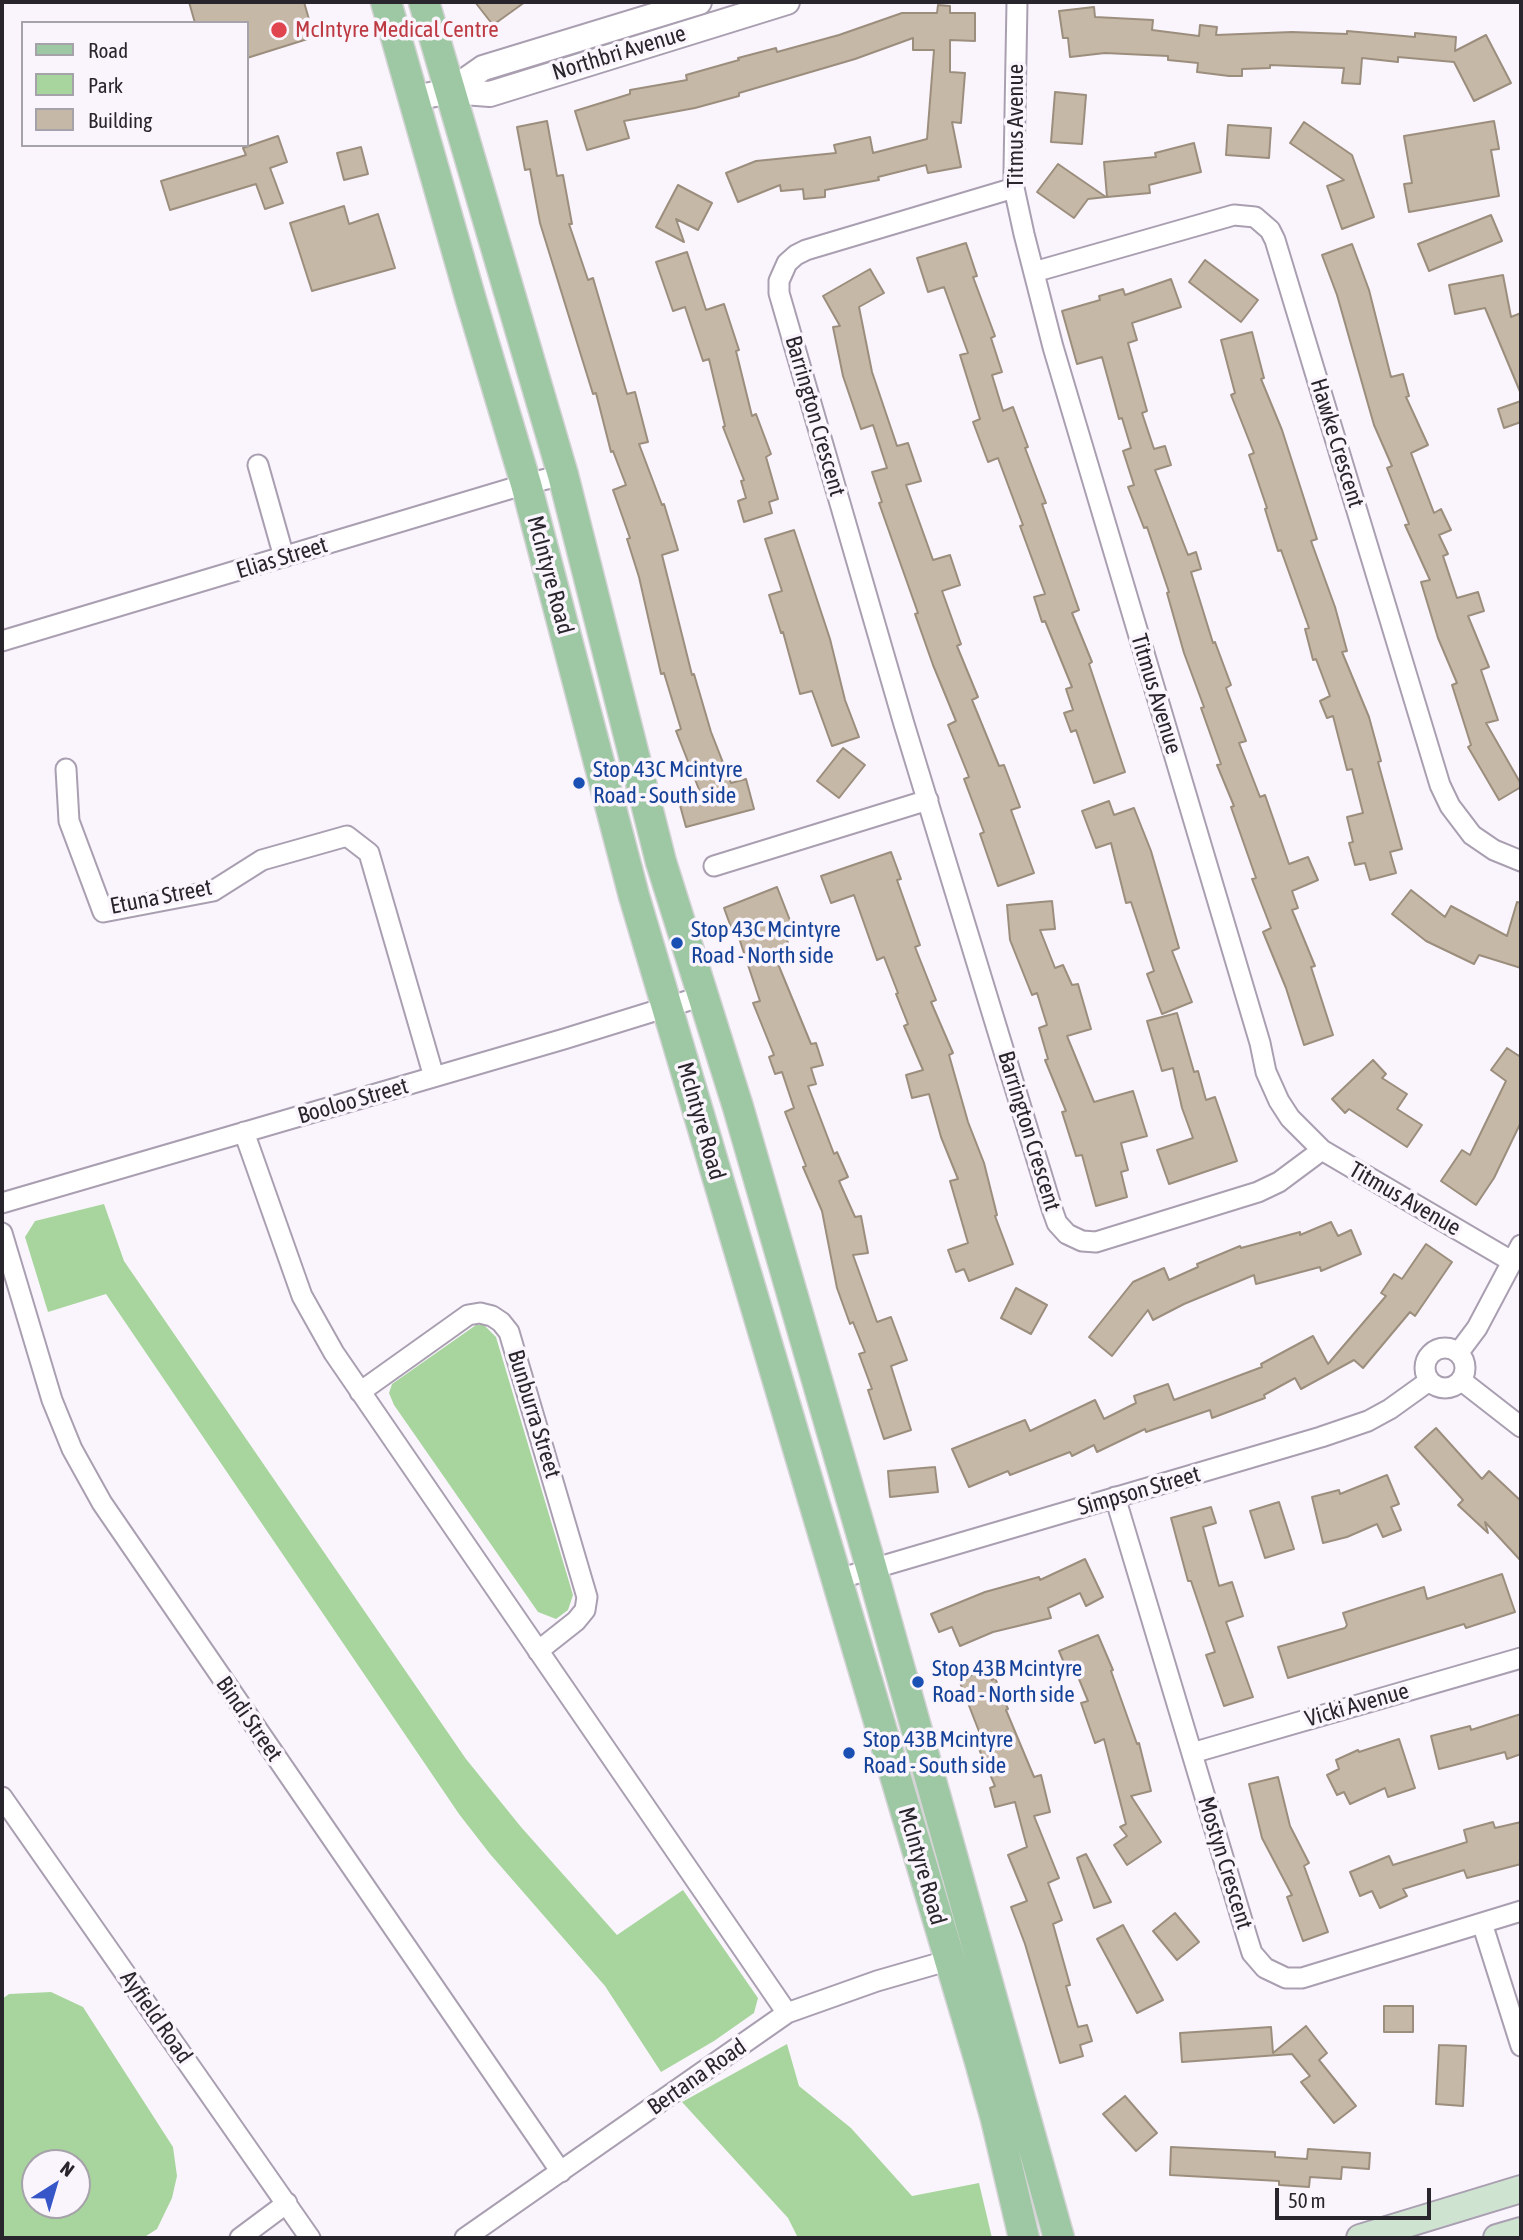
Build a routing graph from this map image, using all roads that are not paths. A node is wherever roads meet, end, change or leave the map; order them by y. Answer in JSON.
{"nodes":[{"id":1,"x":386,"y":2,"type":"edge"},
{"id":2,"x":424,"y":2,"type":"edge"},
{"id":3,"x":787,"y":2,"type":"edge"},
{"id":4,"x":1017,"y":2,"type":"edge"},
{"id":5,"x":688,"y":3,"type":"edge"},
{"id":6,"x":692,"y":30,"type":"junction"},
{"id":7,"x":450,"y":91,"type":"junction"},
{"id":8,"x":415,"y":98,"type":"junction"},
{"id":9,"x":1014,"y":188,"type":"junction"},
{"id":10,"x":1034,"y":272,"type":"junction"},
{"id":11,"x":258,"y":465,"type":"dead end"},
{"id":12,"x":564,"y":475,"type":"junction"},
{"id":13,"x":526,"y":484,"type":"junction"},
{"id":14,"x":284,"y":557,"type":"junction"},
{"id":15,"x":2,"y":641,"type":"edge"},
{"id":16,"x":66,"y":769,"type":"dead end"},
{"id":17,"x":928,"y":800,"type":"junction"},
{"id":18,"x":1521,"y":861,"type":"edge"},
{"id":19,"x":714,"y":866,"type":"dead end"},
{"id":20,"x":703,"y":996,"type":"junction"},
{"id":21,"x":667,"y":1006,"type":"junction"},
{"id":22,"x":433,"y":1077,"type":"junction"},
{"id":23,"x":244,"y":1132,"type":"junction"},
{"id":24,"x":1322,"y":1150,"type":"junction"},
{"id":25,"x":2,"y":1203,"type":"edge"},
{"id":26,"x":2,"y":1233,"type":"edge"},
{"id":27,"x":1517,"y":1253,"type":"edge"},
{"id":28,"x":1459,"y":1352,"type":"junction"},
{"id":29,"x":1429,"y":1381,"type":"junction"},
{"id":30,"x":1462,"y":1381,"type":"junction"},
{"id":31,"x":360,"y":1392,"type":"junction"},
{"id":32,"x":1521,"y":1427,"type":"edge"},
{"id":33,"x":1115,"y":1497,"type":"junction"},
{"id":34,"x":872,"y":1570,"type":"junction"},
{"id":35,"x":838,"y":1579,"type":"junction"},
{"id":36,"x":538,"y":1651,"type":"junction"},
{"id":37,"x":1521,"y":1658,"type":"edge"},
{"id":38,"x":1192,"y":1753,"type":"junction"},
{"id":39,"x":2,"y":1797,"type":"edge"},
{"id":40,"x":1521,"y":1911,"type":"edge"},
{"id":41,"x":1482,"y":1923,"type":"junction"},
{"id":42,"x":950,"y":1960,"type":"junction"},
{"id":43,"x":787,"y":2013,"type":"junction"},
{"id":44,"x":1521,"y":2046,"type":"edge"},
{"id":45,"x":561,"y":2172,"type":"junction"},
{"id":46,"x":1521,"y":2189,"type":"edge"},
{"id":47,"x":287,"y":2203,"type":"junction"},
{"id":48,"x":1062,"y":2231,"type":"edge"},
{"id":49,"x":1521,"y":2231,"type":"edge"},
{"id":50,"x":240,"y":2238,"type":"edge"},
{"id":51,"x":310,"y":2238,"type":"edge"},
{"id":52,"x":465,"y":2238,"type":"edge"},
{"id":53,"x":1024,"y":2238,"type":"edge"},
{"id":54,"x":1360,"y":2238,"type":"edge"},
{"id":55,"x":1497,"y":2238,"type":"edge"}],
"edges":[{"from":1,"to":8,"type":"main road","name":"McIntyre Road"},
{"from":2,"to":7,"type":"main road","name":"McIntyre Road"},
{"from":3,"to":6,"type":"street","name":"Northbri Avenue"},
{"from":4,"to":9,"type":"street","name":"Titmus Avenue"},
{"from":5,"to":6,"type":"street"},
{"from":5,"to":7,"type":"street","name":"Northbri Avenue"},
{"from":6,"to":7,"type":"street","name":"Northbri Avenue"},
{"from":7,"to":8,"type":"street","name":"Northbri Avenue"},
{"from":7,"to":12,"type":"main road","name":"McIntyre Road"},
{"from":8,"to":13,"type":"main road","name":"McIntyre Road"},
{"from":9,"to":10,"type":"street","name":"Titmus Avenue"},
{"from":9,"to":17,"type":"street","name":"Barrington Crescent"},
{"from":10,"to":18,"type":"street","name":"Hawke Crescent"},
{"from":10,"to":24,"type":"street","name":"Titmus Avenue"},
{"from":11,"to":14,"type":"street"},
{"from":12,"to":13,"type":"street","name":"Elias Street"},
{"from":12,"to":20,"type":"main road","name":"McIntyre Road"},
{"from":13,"to":14,"type":"street","name":"Elias Street"},
{"from":13,"to":21,"type":"main road","name":"McIntyre Road"},
{"from":14,"to":15,"type":"street","name":"Elias Street"},
{"from":16,"to":22,"type":"street","name":"Etuna Street"},
{"from":17,"to":19,"type":"street"},
{"from":17,"to":24,"type":"street","name":"Barrington Crescent"},
{"from":20,"to":21,"type":"street","name":"Booloo Street"},
{"from":20,"to":34,"type":"main road","name":"McIntyre Road"},
{"from":21,"to":22,"type":"street","name":"Booloo Street"},
{"from":21,"to":35,"type":"main road","name":"McIntyre Road"},
{"from":22,"to":23,"type":"street","name":"Booloo Street"},
{"from":23,"to":25,"type":"street","name":"Booloo Street"},
{"from":23,"to":31,"type":"street"},
{"from":24,"to":27,"type":"street","name":"Titmus Avenue"},
{"from":26,"to":45,"type":"street","name":"Bindi Street"},
{"from":27,"to":28,"type":"street"},
{"from":28,"to":29,"type":"street"},
{"from":28,"to":30,"type":"street"},
{"from":29,"to":30,"type":"street"},
{"from":29,"to":33,"type":"street","name":"Simpson Street"},
{"from":30,"to":32,"type":"street"},
{"from":31,"to":36,"type":"street"},
{"from":31,"to":36,"type":"street","name":"Bunburra Street"},
{"from":33,"to":34,"type":"street","name":"Simpson Street"},
{"from":33,"to":38,"type":"street","name":"Mostyn Crescent"},
{"from":34,"to":35,"type":"street","name":"Simpson Street"},
{"from":34,"to":48,"type":"main road","name":"McIntyre Road"},
{"from":35,"to":42,"type":"main road","name":"McIntyre Road"},
{"from":36,"to":43,"type":"street"},
{"from":37,"to":38,"type":"street","name":"Vicki Avenue"},
{"from":38,"to":41,"type":"street","name":"Mostyn Crescent"},
{"from":39,"to":47,"type":"street","name":"Ayfield Road"},
{"from":40,"to":41,"type":"street","name":"Mostyn Crescent"},
{"from":41,"to":44,"type":"street"},
{"from":42,"to":43,"type":"street","name":"Bertana Road"},
{"from":42,"to":53,"type":"main road","name":"McIntyre Road"},
{"from":43,"to":45,"type":"street","name":"Bertana Road"},
{"from":45,"to":52,"type":"street","name":"Bertana Road"},
{"from":46,"to":54,"type":"main road"},
{"from":47,"to":50,"type":"street"},
{"from":47,"to":51,"type":"street","name":"Ayfield Road"},
{"from":49,"to":55,"type":"main road"}]}
